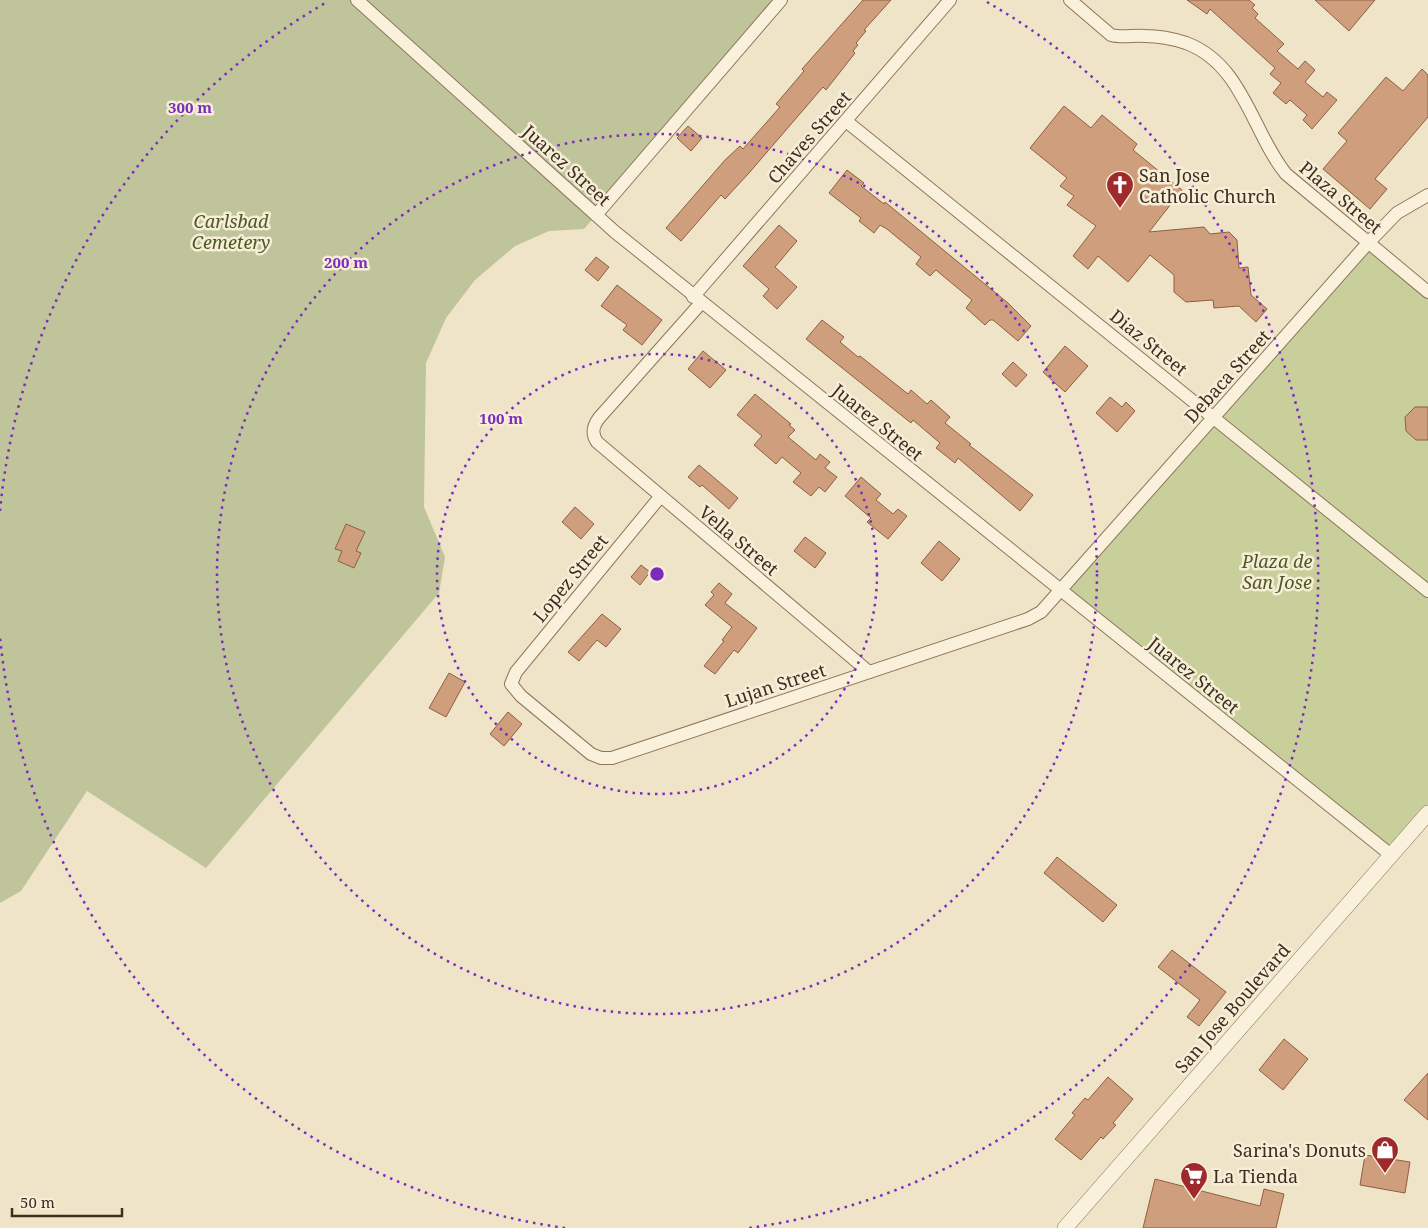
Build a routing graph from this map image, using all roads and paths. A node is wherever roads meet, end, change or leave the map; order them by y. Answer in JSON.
{"nodes":[{"id":1,"x":357,"y":0,"type":"edge"},
{"id":2,"x":781,"y":0,"type":"edge"},
{"id":3,"x":950,"y":0,"type":"edge"},
{"id":4,"x":1070,"y":0,"type":"edge"},
{"id":5,"x":846,"y":121,"type":"junction"},
{"id":6,"x":1428,"y":195,"type":"edge"},
{"id":7,"x":596,"y":215,"type":"junction"},
{"id":8,"x":1368,"y":243,"type":"junction"},
{"id":9,"x":1428,"y":292,"type":"edge"},
{"id":10,"x":697,"y":300,"type":"junction"},
{"id":11,"x":1214,"y":417,"type":"junction"},
{"id":12,"x":593,"y":431,"type":"joint"},
{"id":13,"x":660,"y":496,"type":"junction"},
{"id":14,"x":1061,"y":590,"type":"junction"},
{"id":15,"x":1428,"y":591,"type":"edge"},
{"id":16,"x":869,"y":672,"type":"junction"},
{"id":17,"x":512,"y":684,"type":"joint"},
{"id":18,"x":1428,"y":812,"type":"edge"},
{"id":19,"x":1390,"y":855,"type":"junction"},
{"id":20,"x":1065,"y":1228,"type":"edge"}],
"edges":[{"from":1,"to":7,"type":"street","name":"Juarez Street"},
{"from":2,"to":7,"type":"street"},
{"from":3,"to":5,"type":"street","name":"Chaves Street"},
{"from":4,"to":8,"type":"street","name":"Plaza Street"},
{"from":5,"to":10,"type":"street","name":"Chaves Street"},
{"from":5,"to":11,"type":"street","name":"Diaz Street"},
{"from":6,"to":8,"type":"street","name":"Debaca Street"},
{"from":7,"to":10,"type":"street","name":"Juarez Street"},
{"from":8,"to":9,"type":"street","name":"Plaza Street"},
{"from":8,"to":11,"type":"street","name":"Debaca Street"},
{"from":10,"to":12,"type":"street","name":"Chaves Street"},
{"from":10,"to":14,"type":"street","name":"Juarez Street"},
{"from":11,"to":14,"type":"street","name":"Debaca Street"},
{"from":11,"to":15,"type":"street","name":"Diaz Street"},
{"from":12,"to":13,"type":"street","name":"Vella Street"},
{"from":13,"to":16,"type":"street","name":"Vella Street"},
{"from":13,"to":17,"type":"street","name":"Lopez Street"},
{"from":14,"to":16,"type":"street","name":"Lujan Street"},
{"from":14,"to":19,"type":"street","name":"Juarez Street"},
{"from":16,"to":17,"type":"street","name":"Lujan Street"},
{"from":18,"to":19,"type":"street","name":"San Jose Boulevard"},
{"from":19,"to":20,"type":"street","name":"San Jose Boulevard"}]}
